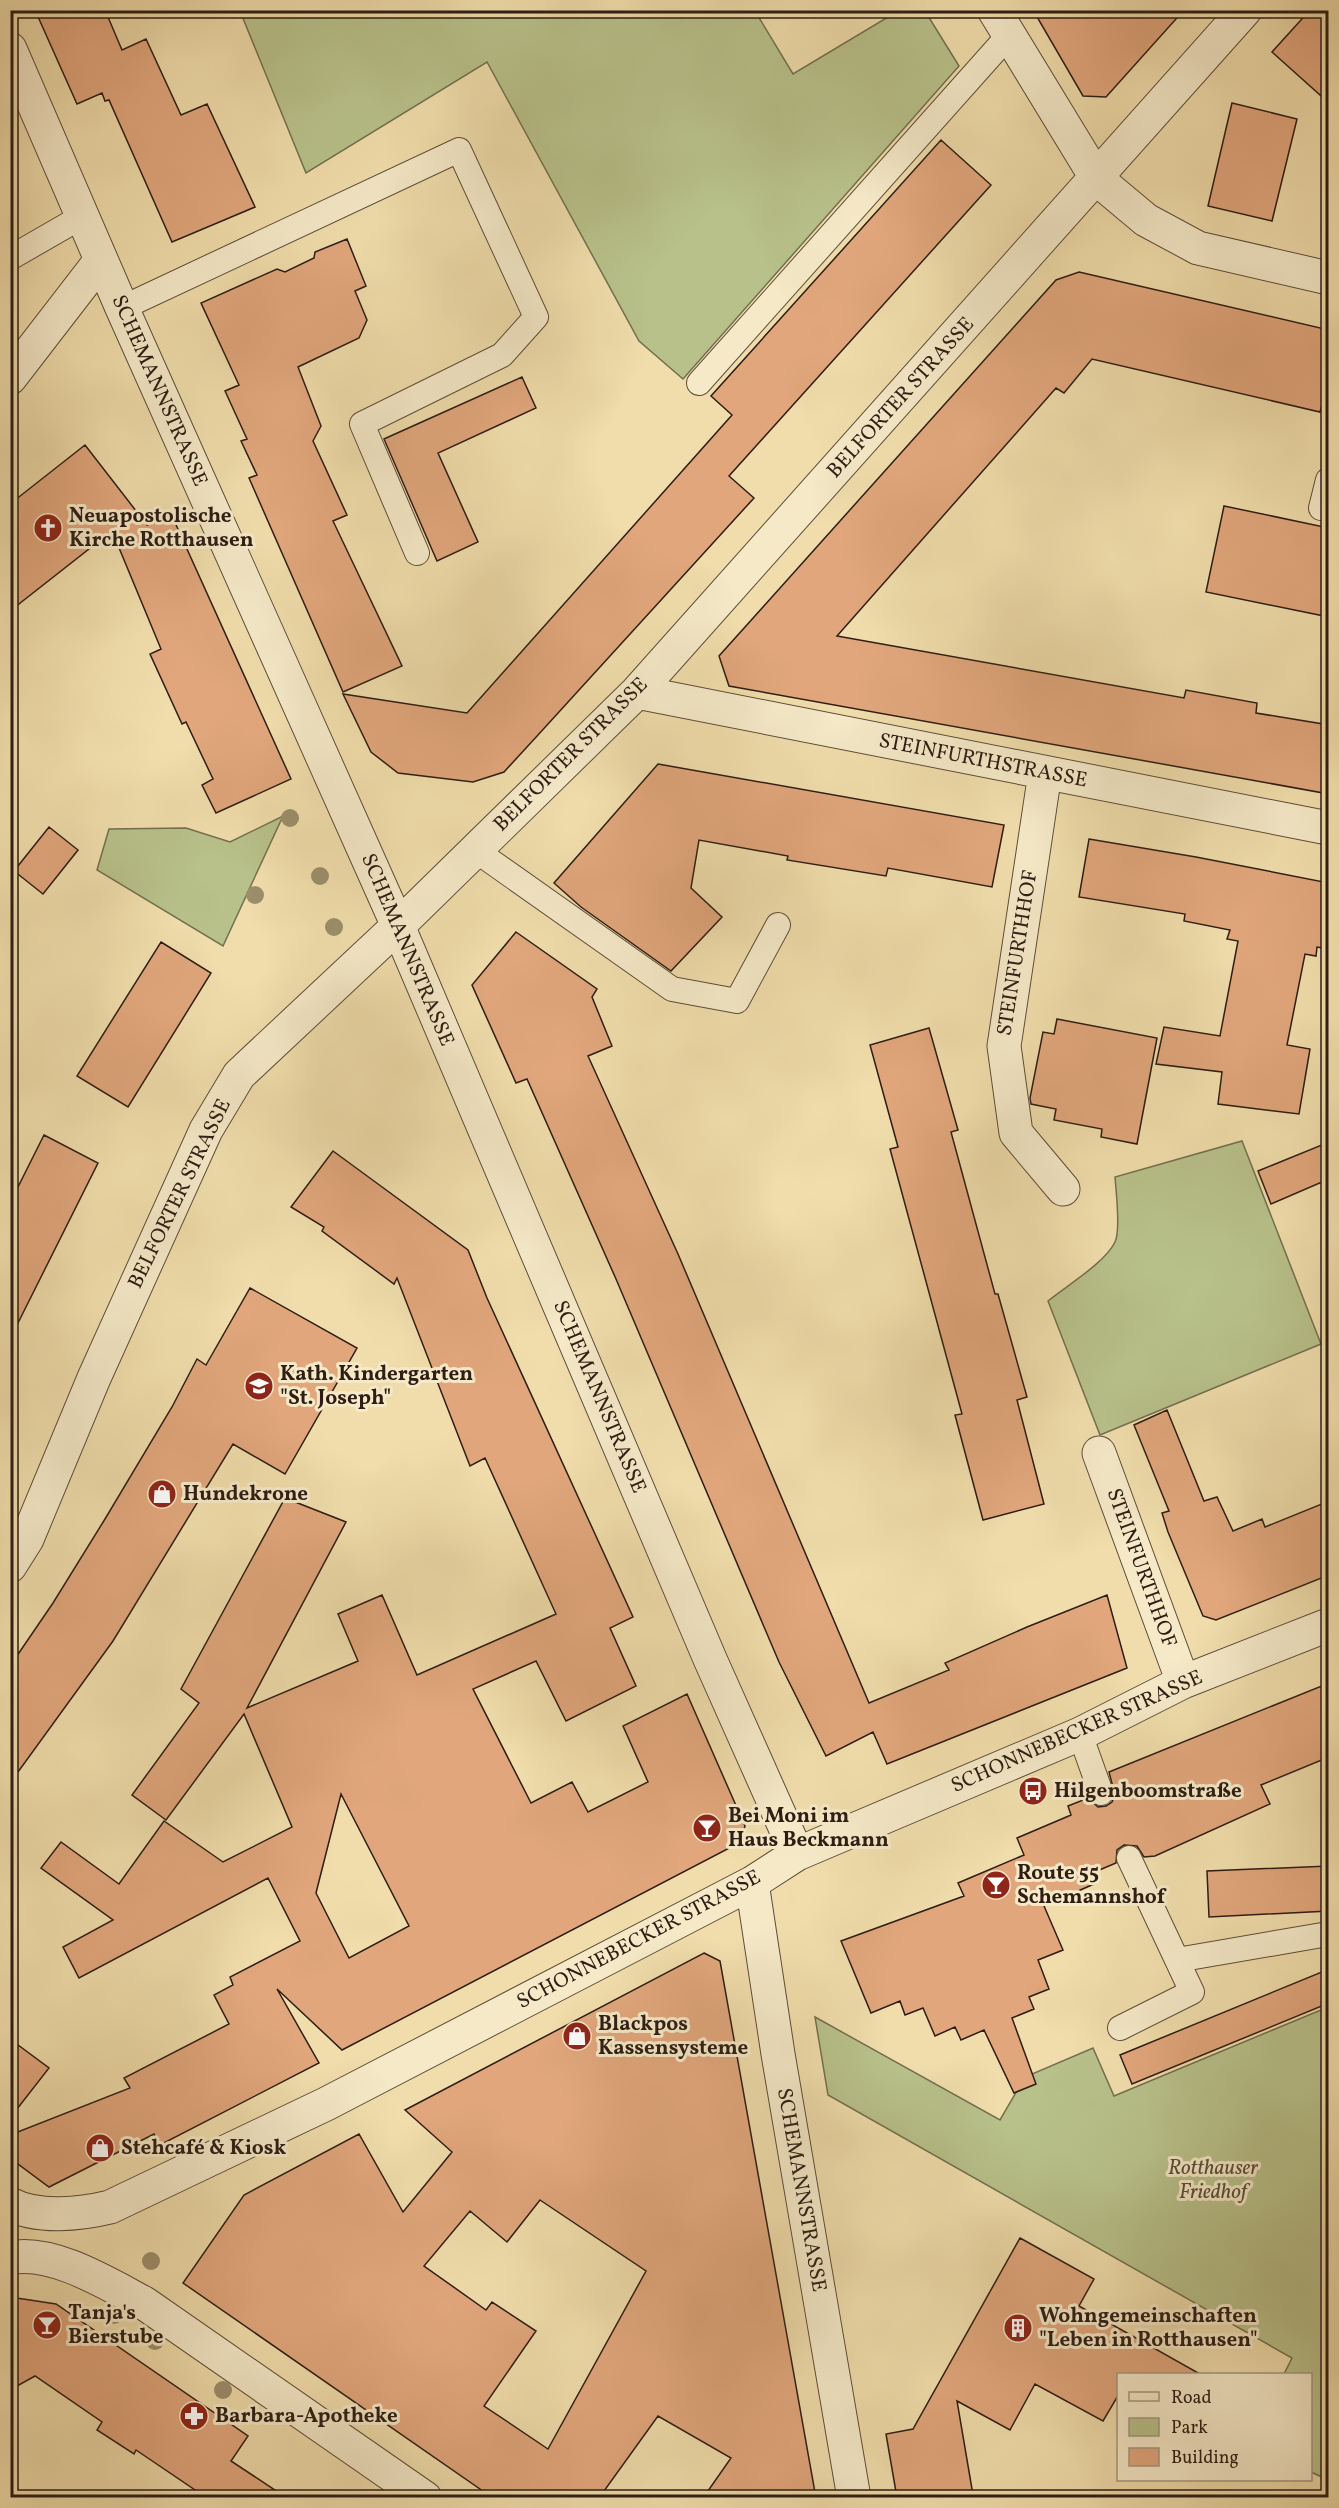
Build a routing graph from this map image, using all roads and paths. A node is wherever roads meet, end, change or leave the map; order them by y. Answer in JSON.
{"nodes":[{"id":1,"x":1245,"y":10,"type":"edge"},
{"id":2,"x":1002,"y":23,"type":"edge"},
{"id":3,"x":10,"y":49,"type":"edge"},
{"id":4,"x":1097,"y":179,"type":"junction"},
{"id":5,"x":83,"y":216,"type":"junction"},
{"id":6,"x":10,"y":258,"type":"edge"},
{"id":7,"x":101,"y":260,"type":"junction"},
{"id":8,"x":1329,"y":278,"type":"edge"},
{"id":9,"x":122,"y":308,"type":"junction"},
{"id":10,"x":10,"y":378,"type":"edge"},
{"id":11,"x":699,"y":383,"type":"dead end"},
{"id":12,"x":1329,"y":480,"type":"edge"},
{"id":13,"x":1321,"y":508,"type":"dead end"},
{"id":14,"x":417,"y":553,"type":"dead end"},
{"id":15,"x":637,"y":692,"type":"junction"},
{"id":16,"x":1045,"y":773,"type":"junction"},
{"id":17,"x":1329,"y":828,"type":"edge"},
{"id":18,"x":475,"y":850,"type":"junction"},
{"id":19,"x":778,"y":925,"type":"dead end"},
{"id":20,"x":398,"y":926,"type":"junction"},
{"id":21,"x":1063,"y":1189,"type":"dead end"},
{"id":22,"x":1099,"y":1453,"type":"dead end"},
{"id":23,"x":10,"y":1566,"type":"edge"},
{"id":24,"x":1329,"y":1625,"type":"edge"},
{"id":25,"x":1184,"y":1683,"type":"junction"},
{"id":26,"x":1080,"y":1734,"type":"junction"},
{"id":27,"x":1101,"y":1793,"type":"dead end"},
{"id":28,"x":797,"y":1854,"type":"junction"},
{"id":29,"x":1129,"y":1858,"type":"dead end"},
{"id":30,"x":752,"y":1883,"type":"junction"},
{"id":31,"x":1329,"y":1934,"type":"edge"},
{"id":32,"x":1177,"y":1960,"type":"junction"},
{"id":33,"x":1120,"y":2028,"type":"dead end"},
{"id":34,"x":10,"y":2204,"type":"edge"},
{"id":35,"x":15,"y":2257,"type":"edge"},
{"id":36,"x":425,"y":2498,"type":"edge"},
{"id":37,"x":854,"y":2498,"type":"edge"}],
"edges":[{"from":1,"to":4,"type":"street","name":"BELFORTER STRASSE"},
{"from":2,"to":4,"type":"street"},
{"from":2,"to":11,"type":"lane"},
{"from":3,"to":5,"type":"street","name":"SCHEMANNSTRASSE"},
{"from":4,"to":8,"type":"street"},
{"from":4,"to":15,"type":"street","name":"BELFORTER STRASSE"},
{"from":5,"to":6,"type":"lane"},
{"from":5,"to":7,"type":"street","name":"SCHEMANNSTRASSE"},
{"from":7,"to":9,"type":"street","name":"SCHEMANNSTRASSE"},
{"from":7,"to":10,"type":"street"},
{"from":9,"to":14,"type":"lane"},
{"from":9,"to":20,"type":"street","name":"SCHEMANNSTRASSE"},
{"from":12,"to":13,"type":"lane"},
{"from":15,"to":16,"type":"street","name":"STEINFURTHSTRASSE"},
{"from":15,"to":18,"type":"street","name":"BELFORTER STRASSE"},
{"from":16,"to":17,"type":"street","name":"STEINFURTHSTRASSE"},
{"from":16,"to":21,"type":"street","name":"STEINFURTHHOF"},
{"from":18,"to":19,"type":"lane"},
{"from":18,"to":20,"type":"street","name":"BELFORTER STRASSE"},
{"from":20,"to":23,"type":"street","name":"BELFORTER STRASSE"},
{"from":20,"to":28,"type":"street","name":"SCHEMANNSTRASSE"},
{"from":22,"to":25,"type":"street","name":"STEINFURTHHOF"},
{"from":24,"to":25,"type":"street","name":"SCHONNEBECKER STRASSE"},
{"from":25,"to":26,"type":"street","name":"SCHONNEBECKER STRASSE"},
{"from":26,"to":27,"type":"lane"},
{"from":26,"to":28,"type":"street","name":"SCHONNEBECKER STRASSE"},
{"from":28,"to":30,"type":"street","name":"SCHONNEBECKER STRASSE"},
{"from":29,"to":32,"type":"lane"},
{"from":30,"to":34,"type":"street","name":"SCHONNEBECKER STRASSE"},
{"from":30,"to":37,"type":"street","name":"SCHEMANNSTRASSE"},
{"from":31,"to":32,"type":"lane"},
{"from":32,"to":33,"type":"lane"},
{"from":35,"to":36,"type":"street"}]}
